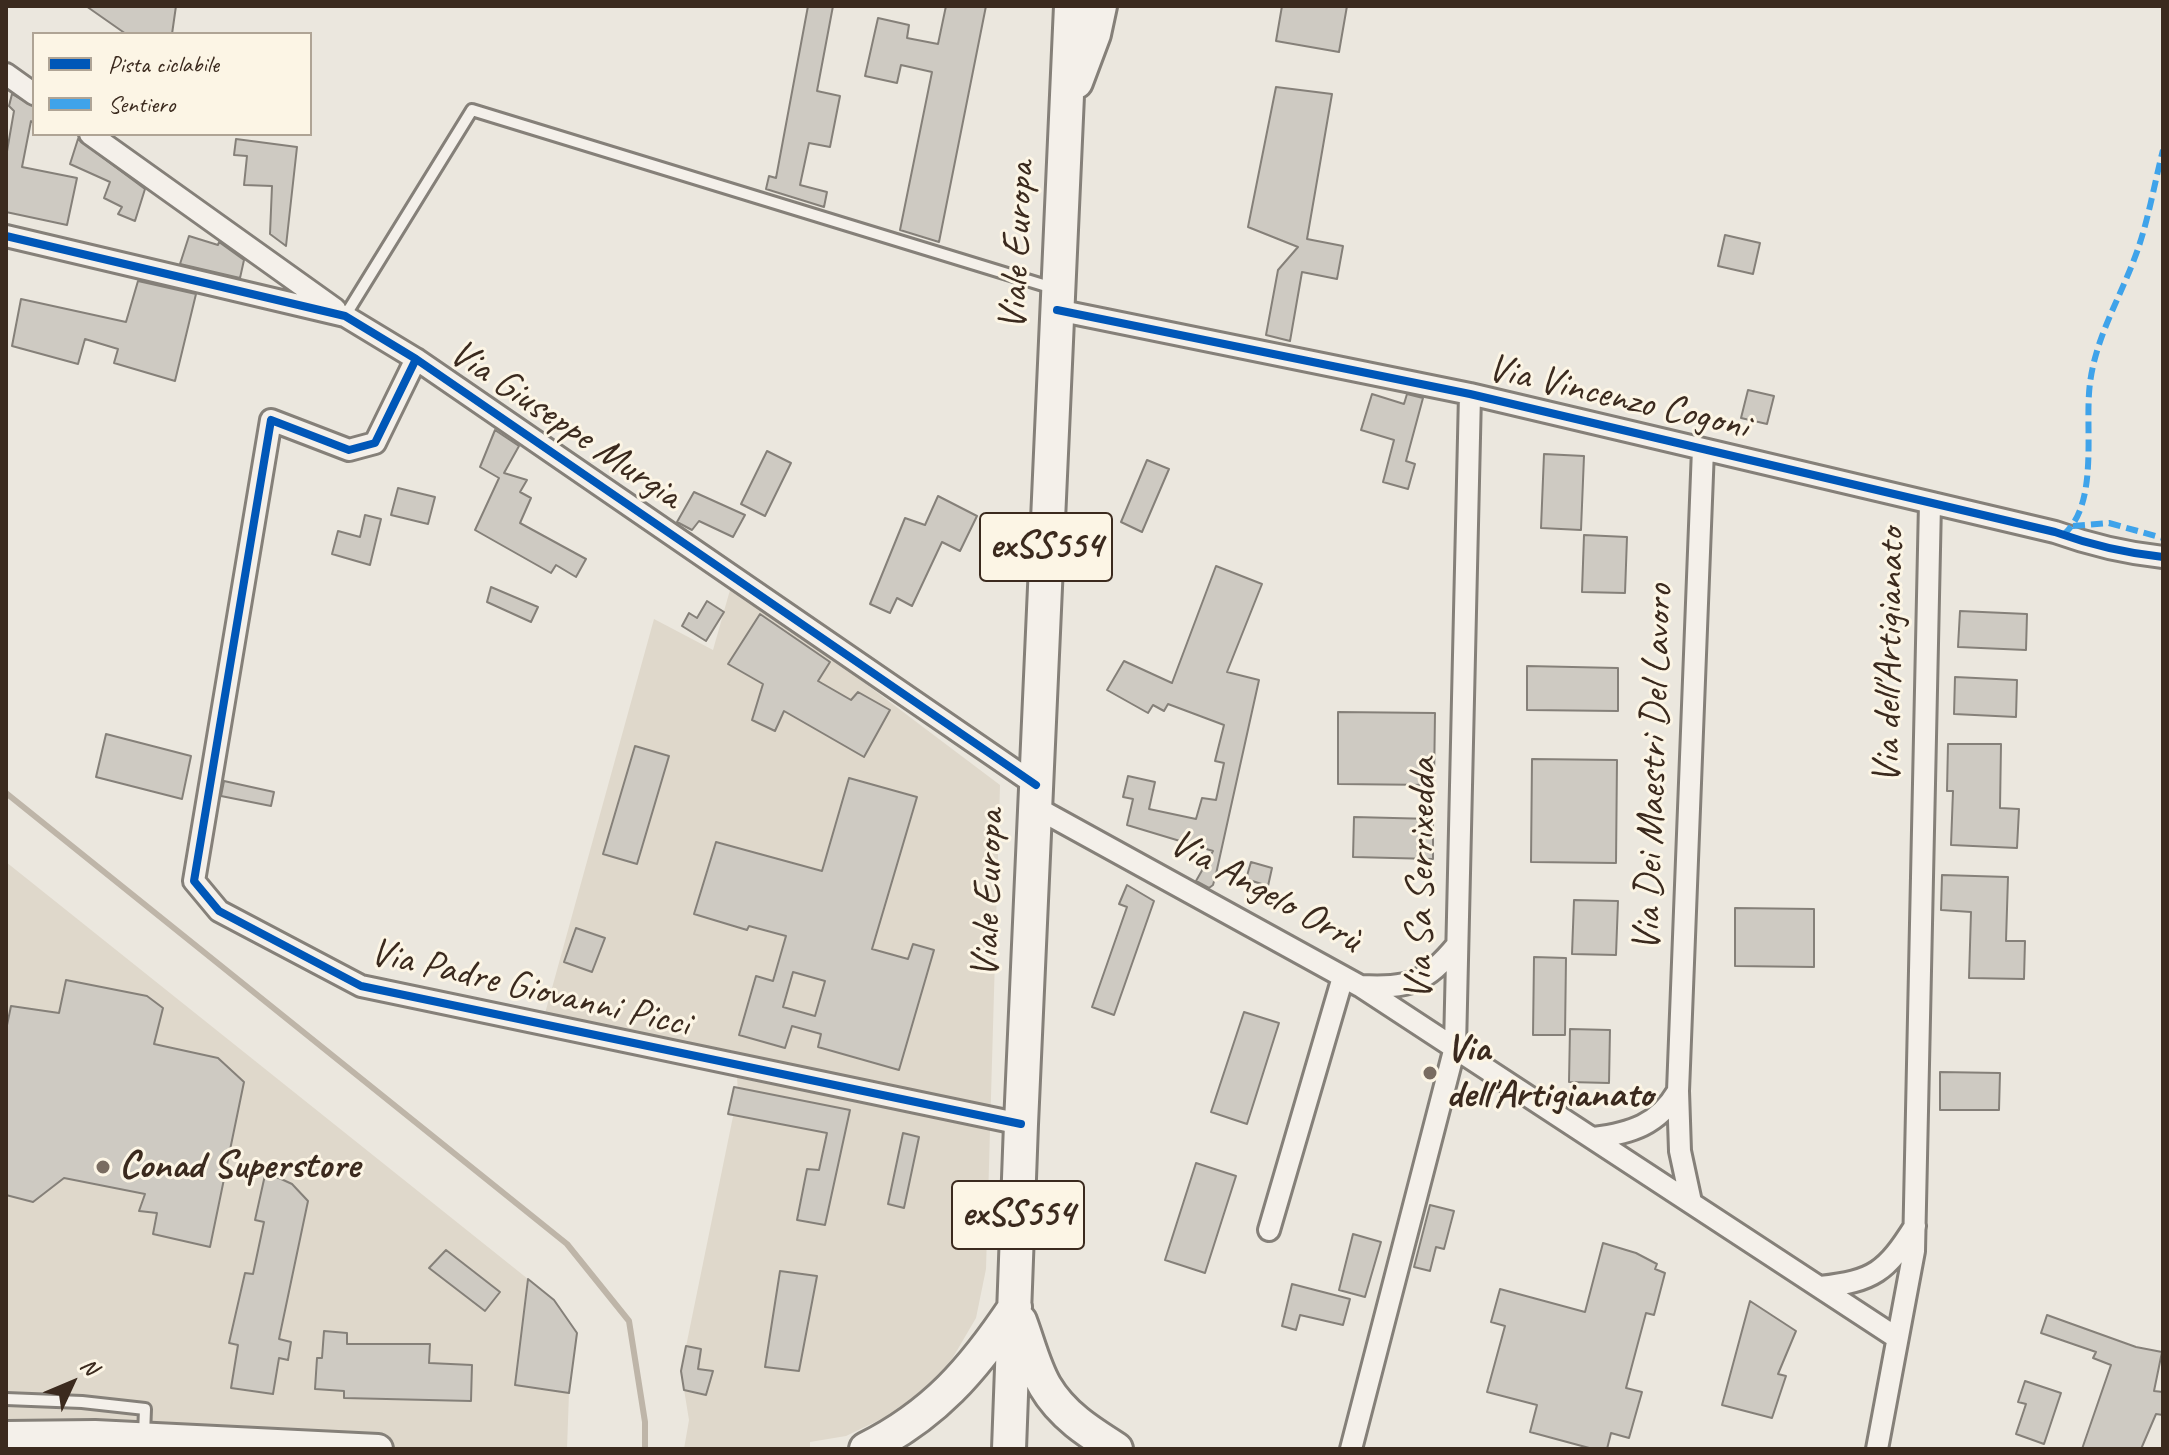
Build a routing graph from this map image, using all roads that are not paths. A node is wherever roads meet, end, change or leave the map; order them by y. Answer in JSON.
{"nodes":[{"id":1,"x":1071,"y":6,"type":"edge"},
{"id":2,"x":1100,"y":6,"type":"edge"},
{"id":3,"x":6,"y":74,"type":"edge"},
{"id":4,"x":32,"y":93,"type":"edge"},
{"id":5,"x":1066,"y":108,"type":"junction"},
{"id":6,"x":93,"y":136,"type":"edge"},
{"id":7,"x":6,"y":236,"type":"edge"},
{"id":8,"x":1057,"y":299,"type":"junction"},
{"id":9,"x":345,"y":316,"type":"junction"},
{"id":10,"x":416,"y":359,"type":"junction"},
{"id":11,"x":1470,"y":394,"type":"junction"},
{"id":12,"x":1703,"y":449,"type":"junction"},
{"id":13,"x":1930,"y":503,"type":"junction"},
{"id":14,"x":2163,"y":557,"type":"edge"},
{"id":15,"x":1035,"y":796,"type":"junction"},
{"id":16,"x":1457,"y":945,"type":"junction"},
{"id":17,"x":1351,"y":982,"type":"junction"},
{"id":18,"x":1455,"y":1047,"type":"junction"},
{"id":19,"x":1678,"y":1091,"type":"junction"},
{"id":20,"x":1021,"y":1124,"type":"junction"},
{"id":21,"x":1594,"y":1138,"type":"junction"},
{"id":22,"x":1691,"y":1202,"type":"junction"},
{"id":23,"x":1915,"y":1226,"type":"junction"},
{"id":24,"x":1269,"y":1230,"type":"dead end"},
{"id":25,"x":1820,"y":1287,"type":"junction"},
{"id":26,"x":1015,"y":1307,"type":"junction"},
{"id":27,"x":1897,"y":1338,"type":"junction"},
{"id":28,"x":6,"y":1399,"type":"edge"},
{"id":29,"x":6,"y":1436,"type":"edge"},
{"id":30,"x":144,"y":1437,"type":"junction"},
{"id":31,"x":92,"y":1442,"type":"edge"},
{"id":32,"x":378,"y":1449,"type":"edge"},
{"id":33,"x":866,"y":1449,"type":"edge"},
{"id":34,"x":1009,"y":1449,"type":"edge"},
{"id":35,"x":1116,"y":1449,"type":"edge"},
{"id":36,"x":1351,"y":1449,"type":"edge"},
{"id":37,"x":1877,"y":1449,"type":"edge"}],
"edges":[{"from":1,"to":5,"type":"main road","name":"Viale Europa","number":"exSS554"},
{"from":2,"to":5,"type":"main road"},
{"from":3,"to":4,"type":"street"},
{"from":5,"to":8,"type":"main road","name":"Viale Europa","number":"exSS554"},
{"from":6,"to":9,"type":"street"},
{"from":7,"to":9,"type":"street","name":"Via Giuseppe Murgia"},
{"from":8,"to":9,"type":"lane"},
{"from":8,"to":11,"type":"street","name":"Via Vincenzo Cogoni"},
{"from":8,"to":15,"type":"main road","name":"Viale Europa","number":"exSS554"},
{"from":9,"to":10,"type":"street","name":"Via Giuseppe Murgia"},
{"from":10,"to":15,"type":"street","name":"Via Giuseppe Murgia"},
{"from":10,"to":20,"type":"street","name":"Via Padre Giovanni Picci"},
{"from":11,"to":12,"type":"street","name":"Via Vincenzo Cogoni"},
{"from":11,"to":16,"type":"street","name":"Via Sa Serrixedda"},
{"from":12,"to":13,"type":"street","name":"Via Vincenzo Cogoni"},
{"from":12,"to":19,"type":"street","name":"Via Dei Maestri Del Lavoro"},
{"from":13,"to":14,"type":"street","name":"Via Vincenzo Cogoni"},
{"from":13,"to":23,"type":"street","name":"Via dell'Artigianato"},
{"from":15,"to":17,"type":"street","name":"Via Angelo Orrù"},
{"from":15,"to":20,"type":"main road","name":"Viale Europa","number":"exSS554"},
{"from":16,"to":17,"type":"street"},
{"from":16,"to":18,"type":"street","name":"Via Sa Serrixedda"},
{"from":17,"to":18,"type":"street","name":"Via Angelo Orrù"},
{"from":17,"to":24,"type":"street"},
{"from":18,"to":21,"type":"street","name":"Via Angelo Orrù"},
{"from":18,"to":36,"type":"street","name":"Via Sa Serrixedda"},
{"from":19,"to":21,"type":"street"},
{"from":19,"to":22,"type":"street","name":"Via Dei Maestri Del Lavoro"},
{"from":20,"to":26,"type":"main road","name":"Viale Europa","number":"exSS554"},
{"from":21,"to":22,"type":"street","name":"Via Angelo Orrù"},
{"from":22,"to":25,"type":"street","name":"Via Angelo Orrù"},
{"from":23,"to":25,"type":"street"},
{"from":23,"to":27,"type":"street","name":"Via dell'Artigianato"},
{"from":25,"to":27,"type":"street","name":"Via Angelo Orrù"},
{"from":26,"to":33,"type":"main road"},
{"from":26,"to":34,"type":"main road","name":"Viale Europa","number":"exSS554"},
{"from":26,"to":35,"type":"main road"},
{"from":27,"to":37,"type":"street","name":"Via dell'Artigianato"},
{"from":28,"to":30,"type":"lane"},
{"from":29,"to":31,"type":"main road"},
{"from":30,"to":31,"type":"main road"},
{"from":30,"to":32,"type":"main road"}]}
